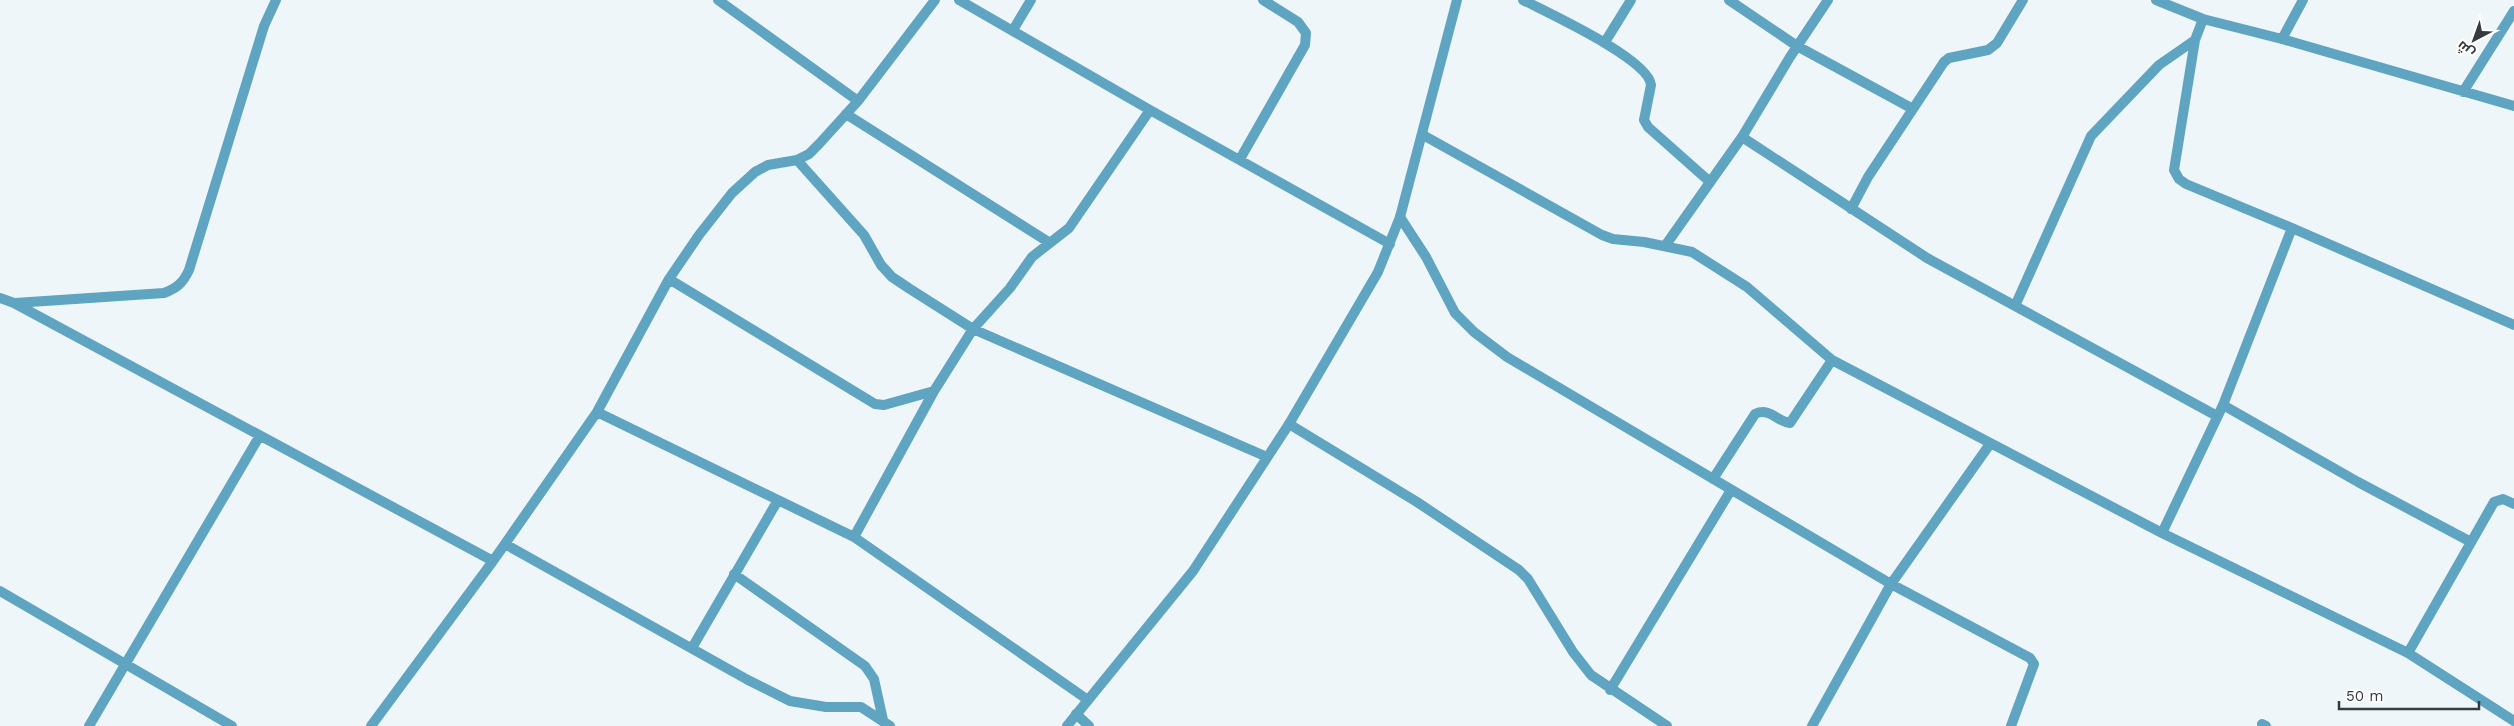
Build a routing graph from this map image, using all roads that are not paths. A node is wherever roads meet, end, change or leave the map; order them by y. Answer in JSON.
{"nodes":[{"id":1,"x":276,"y":0,"type":"edge"},
{"id":2,"x":718,"y":0,"type":"edge"},
{"id":3,"x":935,"y":0,"type":"edge"},
{"id":4,"x":959,"y":0,"type":"edge"},
{"id":5,"x":1031,"y":0,"type":"edge"},
{"id":6,"x":1263,"y":0,"type":"edge"},
{"id":7,"x":1457,"y":0,"type":"edge"},
{"id":8,"x":1523,"y":0,"type":"edge"},
{"id":9,"x":1631,"y":0,"type":"edge"},
{"id":10,"x":1729,"y":0,"type":"edge"},
{"id":11,"x":1828,"y":0,"type":"edge"},
{"id":12,"x":2024,"y":0,"type":"edge"},
{"id":13,"x":2156,"y":0,"type":"edge"},
{"id":14,"x":2303,"y":0,"type":"edge"},
{"id":15,"x":2514,"y":11,"type":"edge"},
{"id":16,"x":2203,"y":19,"type":"junction"},
{"id":17,"x":1013,"y":30,"type":"junction"},
{"id":18,"x":2282,"y":39,"type":"junction"},
{"id":19,"x":2196,"y":40,"type":"junction"},
{"id":20,"x":1605,"y":42,"type":"junction"},
{"id":21,"x":1796,"y":46,"type":"junction"},
{"id":22,"x":2463,"y":92,"type":"junction"},
{"id":23,"x":858,"y":101,"type":"junction"},
{"id":24,"x":2514,"y":106,"type":"edge"},
{"id":25,"x":1913,"y":109,"type":"junction"},
{"id":26,"x":1150,"y":110,"type":"junction"},
{"id":27,"x":846,"y":114,"type":"junction"},
{"id":28,"x":1423,"y":135,"type":"junction"},
{"id":29,"x":1742,"y":137,"type":"junction"},
{"id":30,"x":1240,"y":159,"type":"junction"},
{"id":31,"x":796,"y":160,"type":"junction"},
{"id":32,"x":1710,"y":182,"type":"junction"},
{"id":33,"x":1851,"y":209,"type":"junction"},
{"id":34,"x":1400,"y":218,"type":"junction"},
{"id":35,"x":2292,"y":228,"type":"junction"},
{"id":36,"x":1050,"y":243,"type":"junction"},
{"id":37,"x":1390,"y":244,"type":"junction"},
{"id":38,"x":1665,"y":246,"type":"junction"},
{"id":39,"x":669,"y":279,"type":"junction"},
{"id":40,"x":0,"y":298,"type":"edge"},
{"id":41,"x":14,"y":303,"type":"junction"},
{"id":42,"x":2015,"y":306,"type":"junction"},
{"id":43,"x":2514,"y":325,"type":"edge"},
{"id":44,"x":973,"y":329,"type":"junction"},
{"id":45,"x":1832,"y":360,"type":"junction"},
{"id":46,"x":934,"y":391,"type":"junction"},
{"id":47,"x":2222,"y":405,"type":"junction"},
{"id":48,"x":596,"y":412,"type":"junction"},
{"id":49,"x":2217,"y":416,"type":"junction"},
{"id":50,"x":1289,"y":424,"type":"junction"},
{"id":51,"x":259,"y":436,"type":"junction"},
{"id":52,"x":1990,"y":444,"type":"junction"},
{"id":53,"x":1268,"y":457,"type":"junction"},
{"id":54,"x":1713,"y":479,"type":"junction"},
{"id":55,"x":1731,"y":490,"type":"junction"},
{"id":56,"x":778,"y":500,"type":"junction"},
{"id":57,"x":2514,"y":504,"type":"edge"},
{"id":58,"x":2162,"y":533,"type":"junction"},
{"id":59,"x":854,"y":537,"type":"junction"},
{"id":60,"x":2471,"y":542,"type":"junction"},
{"id":61,"x":505,"y":544,"type":"junction"},
{"id":62,"x":493,"y":561,"type":"junction"},
{"id":63,"x":734,"y":574,"type":"junction"},
{"id":64,"x":1891,"y":584,"type":"junction"},
{"id":65,"x":0,"y":590,"type":"edge"},
{"id":66,"x":692,"y":648,"type":"junction"},
{"id":67,"x":2408,"y":653,"type":"junction"},
{"id":68,"x":126,"y":662,"type":"junction"},
{"id":69,"x":1610,"y":690,"type":"junction"},
{"id":70,"x":1088,"y":700,"type":"junction"},
{"id":71,"x":1076,"y":714,"type":"junction"},
{"id":72,"x":2514,"y":721,"type":"edge"},
{"id":73,"x":887,"y":723,"type":"edge"},
{"id":74,"x":89,"y":726,"type":"edge"},
{"id":75,"x":232,"y":726,"type":"edge"},
{"id":76,"x":371,"y":726,"type":"edge"},
{"id":77,"x":1067,"y":726,"type":"edge"},
{"id":78,"x":1089,"y":726,"type":"edge"},
{"id":79,"x":1667,"y":726,"type":"edge"},
{"id":80,"x":1812,"y":726,"type":"edge"},
{"id":81,"x":2011,"y":726,"type":"edge"}],
"edges":[{"from":1,"to":41,"type":"street"},
{"from":2,"to":23,"type":"street"},
{"from":3,"to":23,"type":"street"},
{"from":4,"to":17,"type":"street"},
{"from":5,"to":17,"type":"street"},
{"from":6,"to":30,"type":"street"},
{"from":7,"to":28,"type":"street"},
{"from":8,"to":20,"type":"street"},
{"from":9,"to":20,"type":"street"},
{"from":10,"to":21,"type":"street"},
{"from":11,"to":21,"type":"street"},
{"from":12,"to":25,"type":"street"},
{"from":13,"to":16,"type":"street"},
{"from":14,"to":18,"type":"street"},
{"from":15,"to":22,"type":"street"},
{"from":16,"to":18,"type":"street"},
{"from":16,"to":19,"type":"street"},
{"from":17,"to":26,"type":"street"},
{"from":18,"to":22,"type":"street"},
{"from":19,"to":35,"type":"street"},
{"from":19,"to":42,"type":"street"},
{"from":20,"to":32,"type":"street"},
{"from":21,"to":25,"type":"street"},
{"from":21,"to":29,"type":"street"},
{"from":22,"to":24,"type":"street"},
{"from":23,"to":27,"type":"street"},
{"from":25,"to":33,"type":"street"},
{"from":26,"to":30,"type":"street"},
{"from":26,"to":36,"type":"street"},
{"from":27,"to":31,"type":"street"},
{"from":27,"to":36,"type":"street"},
{"from":28,"to":34,"type":"street"},
{"from":28,"to":38,"type":"street"},
{"from":29,"to":32,"type":"street"},
{"from":29,"to":33,"type":"street"},
{"from":30,"to":37,"type":"street"},
{"from":31,"to":39,"type":"street"},
{"from":31,"to":44,"type":"street"},
{"from":32,"to":38,"type":"street"},
{"from":33,"to":42,"type":"street"},
{"from":34,"to":37,"type":"street"},
{"from":34,"to":54,"type":"street"},
{"from":35,"to":43,"type":"street"},
{"from":35,"to":47,"type":"street"},
{"from":36,"to":44,"type":"street"},
{"from":37,"to":50,"type":"street"},
{"from":38,"to":45,"type":"street"},
{"from":39,"to":46,"type":"street"},
{"from":39,"to":48,"type":"street"},
{"from":40,"to":41,"type":"street"},
{"from":41,"to":51,"type":"street"},
{"from":42,"to":49,"type":"street"},
{"from":44,"to":46,"type":"street"},
{"from":44,"to":53,"type":"street"},
{"from":45,"to":52,"type":"street"},
{"from":45,"to":54,"type":"street"},
{"from":46,"to":59,"type":"street"},
{"from":47,"to":49,"type":"street"},
{"from":47,"to":60,"type":"street"},
{"from":48,"to":56,"type":"street"},
{"from":48,"to":61,"type":"street"},
{"from":49,"to":58,"type":"street"},
{"from":50,"to":53,"type":"street"},
{"from":50,"to":69,"type":"street"},
{"from":51,"to":62,"type":"street"},
{"from":51,"to":68,"type":"street"},
{"from":52,"to":58,"type":"street"},
{"from":52,"to":64,"type":"street"},
{"from":53,"to":70,"type":"street"},
{"from":54,"to":55,"type":"street"},
{"from":55,"to":64,"type":"street"},
{"from":55,"to":69,"type":"street"},
{"from":56,"to":59,"type":"street"},
{"from":56,"to":63,"type":"street"},
{"from":57,"to":60,"type":"street"},
{"from":58,"to":67,"type":"street"},
{"from":59,"to":70,"type":"street"},
{"from":60,"to":67,"type":"street"},
{"from":61,"to":62,"type":"street"},
{"from":61,"to":66,"type":"street"},
{"from":62,"to":76,"type":"street"},
{"from":63,"to":66,"type":"street"},
{"from":63,"to":73,"type":"street"},
{"from":64,"to":80,"type":"street"},
{"from":64,"to":81,"type":"street"},
{"from":65,"to":68,"type":"street"},
{"from":66,"to":73,"type":"street"},
{"from":67,"to":72,"type":"street"},
{"from":68,"to":74,"type":"street"},
{"from":68,"to":75,"type":"street"},
{"from":69,"to":79,"type":"street"},
{"from":70,"to":71,"type":"street"},
{"from":71,"to":77,"type":"street"},
{"from":71,"to":78,"type":"street"}]}
